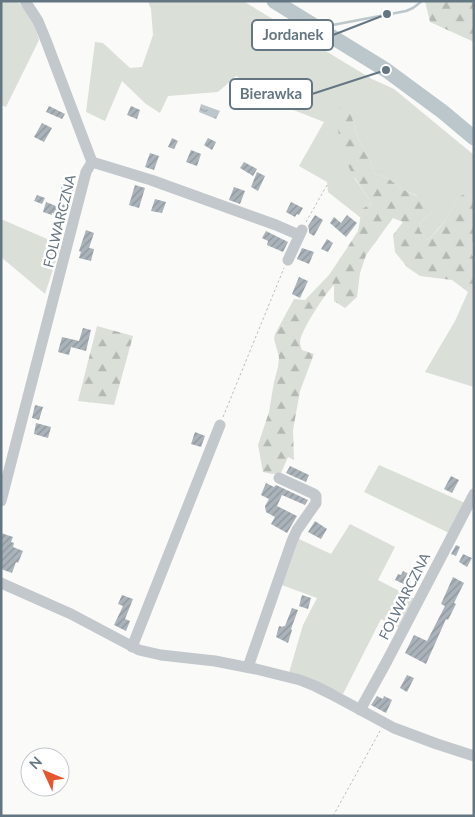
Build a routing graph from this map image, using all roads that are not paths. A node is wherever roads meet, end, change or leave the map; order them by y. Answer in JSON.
{"nodes":[{"id":1,"x":25,"y":1,"type":"edge"},
{"id":2,"x":92,"y":162,"type":"junction"},
{"id":3,"x":288,"y":260,"type":"road end"},
{"id":4,"x":220,"y":425,"type":"road end"},
{"id":5,"x":279,"y":478,"type":"dead end"},
{"id":6,"x":474,"y":494,"type":"edge"},
{"id":7,"x":1,"y":501,"type":"edge"},
{"id":8,"x":1,"y":583,"type":"edge"},
{"id":9,"x":132,"y":647,"type":"junction"},
{"id":10,"x":248,"y":667,"type":"junction"},
{"id":11,"x":360,"y":710,"type":"junction"},
{"id":12,"x":474,"y":756,"type":"edge"}],
"edges":[{"from":1,"to":2,"type":"street"},
{"from":2,"to":3,"type":"street","name":"FOLWARCZNA"},
{"from":2,"to":7,"type":"street","name":"FOLWARCZNA"},
{"from":4,"to":9,"type":"street"},
{"from":5,"to":10,"type":"street"},
{"from":6,"to":11,"type":"street","name":"FOLWARCZNA"},
{"from":8,"to":9,"type":"street"},
{"from":9,"to":10,"type":"street"},
{"from":10,"to":11,"type":"street"},
{"from":11,"to":12,"type":"street"}]}
